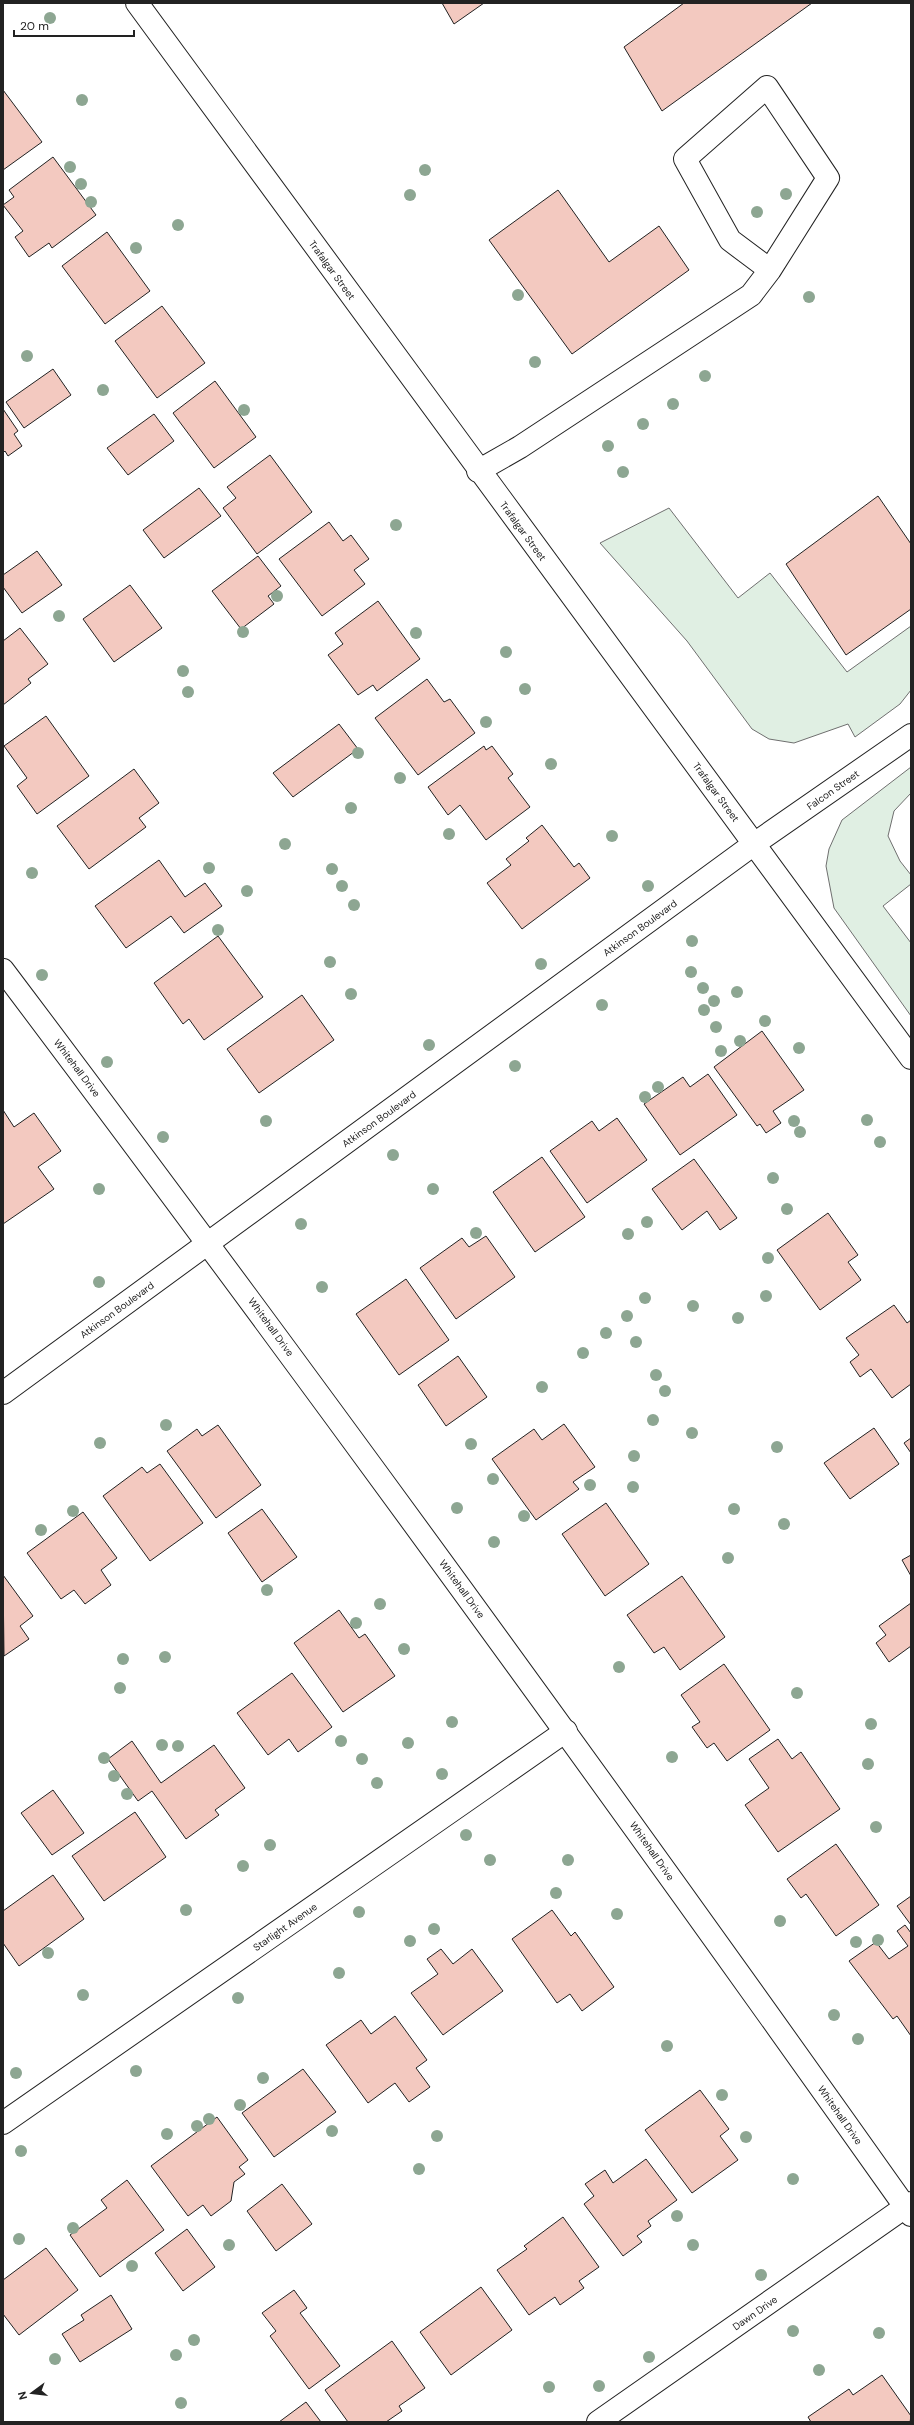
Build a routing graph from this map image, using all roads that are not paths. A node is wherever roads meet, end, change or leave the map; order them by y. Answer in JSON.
{"nodes":[{"id":1,"x":137,"y":3,"type":"edge"},
{"id":2,"x":770,"y":270,"type":"junction"},
{"id":3,"x":478,"y":470,"type":"junction"},
{"id":4,"x":911,"y":735,"type":"edge"},
{"id":5,"x":754,"y":844,"type":"junction"},
{"id":6,"x":3,"y":970,"type":"edge"},
{"id":7,"x":911,"y":1058,"type":"edge"},
{"id":8,"x":209,"y":1243,"type":"junction"},
{"id":9,"x":3,"y":1393,"type":"edge"},
{"id":10,"x":566,"y":1731,"type":"junction"},
{"id":11,"x":3,"y":2123,"type":"edge"},
{"id":12,"x":909,"y":2208,"type":"edge"},
{"id":13,"x":598,"y":2422,"type":"edge"}],
"edges":[{"from":1,"to":3,"type":"street","name":"Trafalgar Street"},
{"from":2,"to":2,"type":"street"},
{"from":2,"to":3,"type":"street"},
{"from":3,"to":5,"type":"street","name":"Trafalgar Street"},
{"from":4,"to":5,"type":"street","name":"Falcon Street"},
{"from":5,"to":7,"type":"street","name":"Trafalgar Street"},
{"from":5,"to":8,"type":"street","name":"Atkinson Boulevard"},
{"from":6,"to":8,"type":"street","name":"Whitehall Drive"},
{"from":8,"to":9,"type":"street","name":"Atkinson Boulevard"},
{"from":8,"to":10,"type":"street","name":"Whitehall Drive"},
{"from":10,"to":11,"type":"street","name":"Starlight Avenue"},
{"from":10,"to":12,"type":"street","name":"Whitehall Drive"},
{"from":12,"to":13,"type":"street","name":"Dawn Drive"}]}
